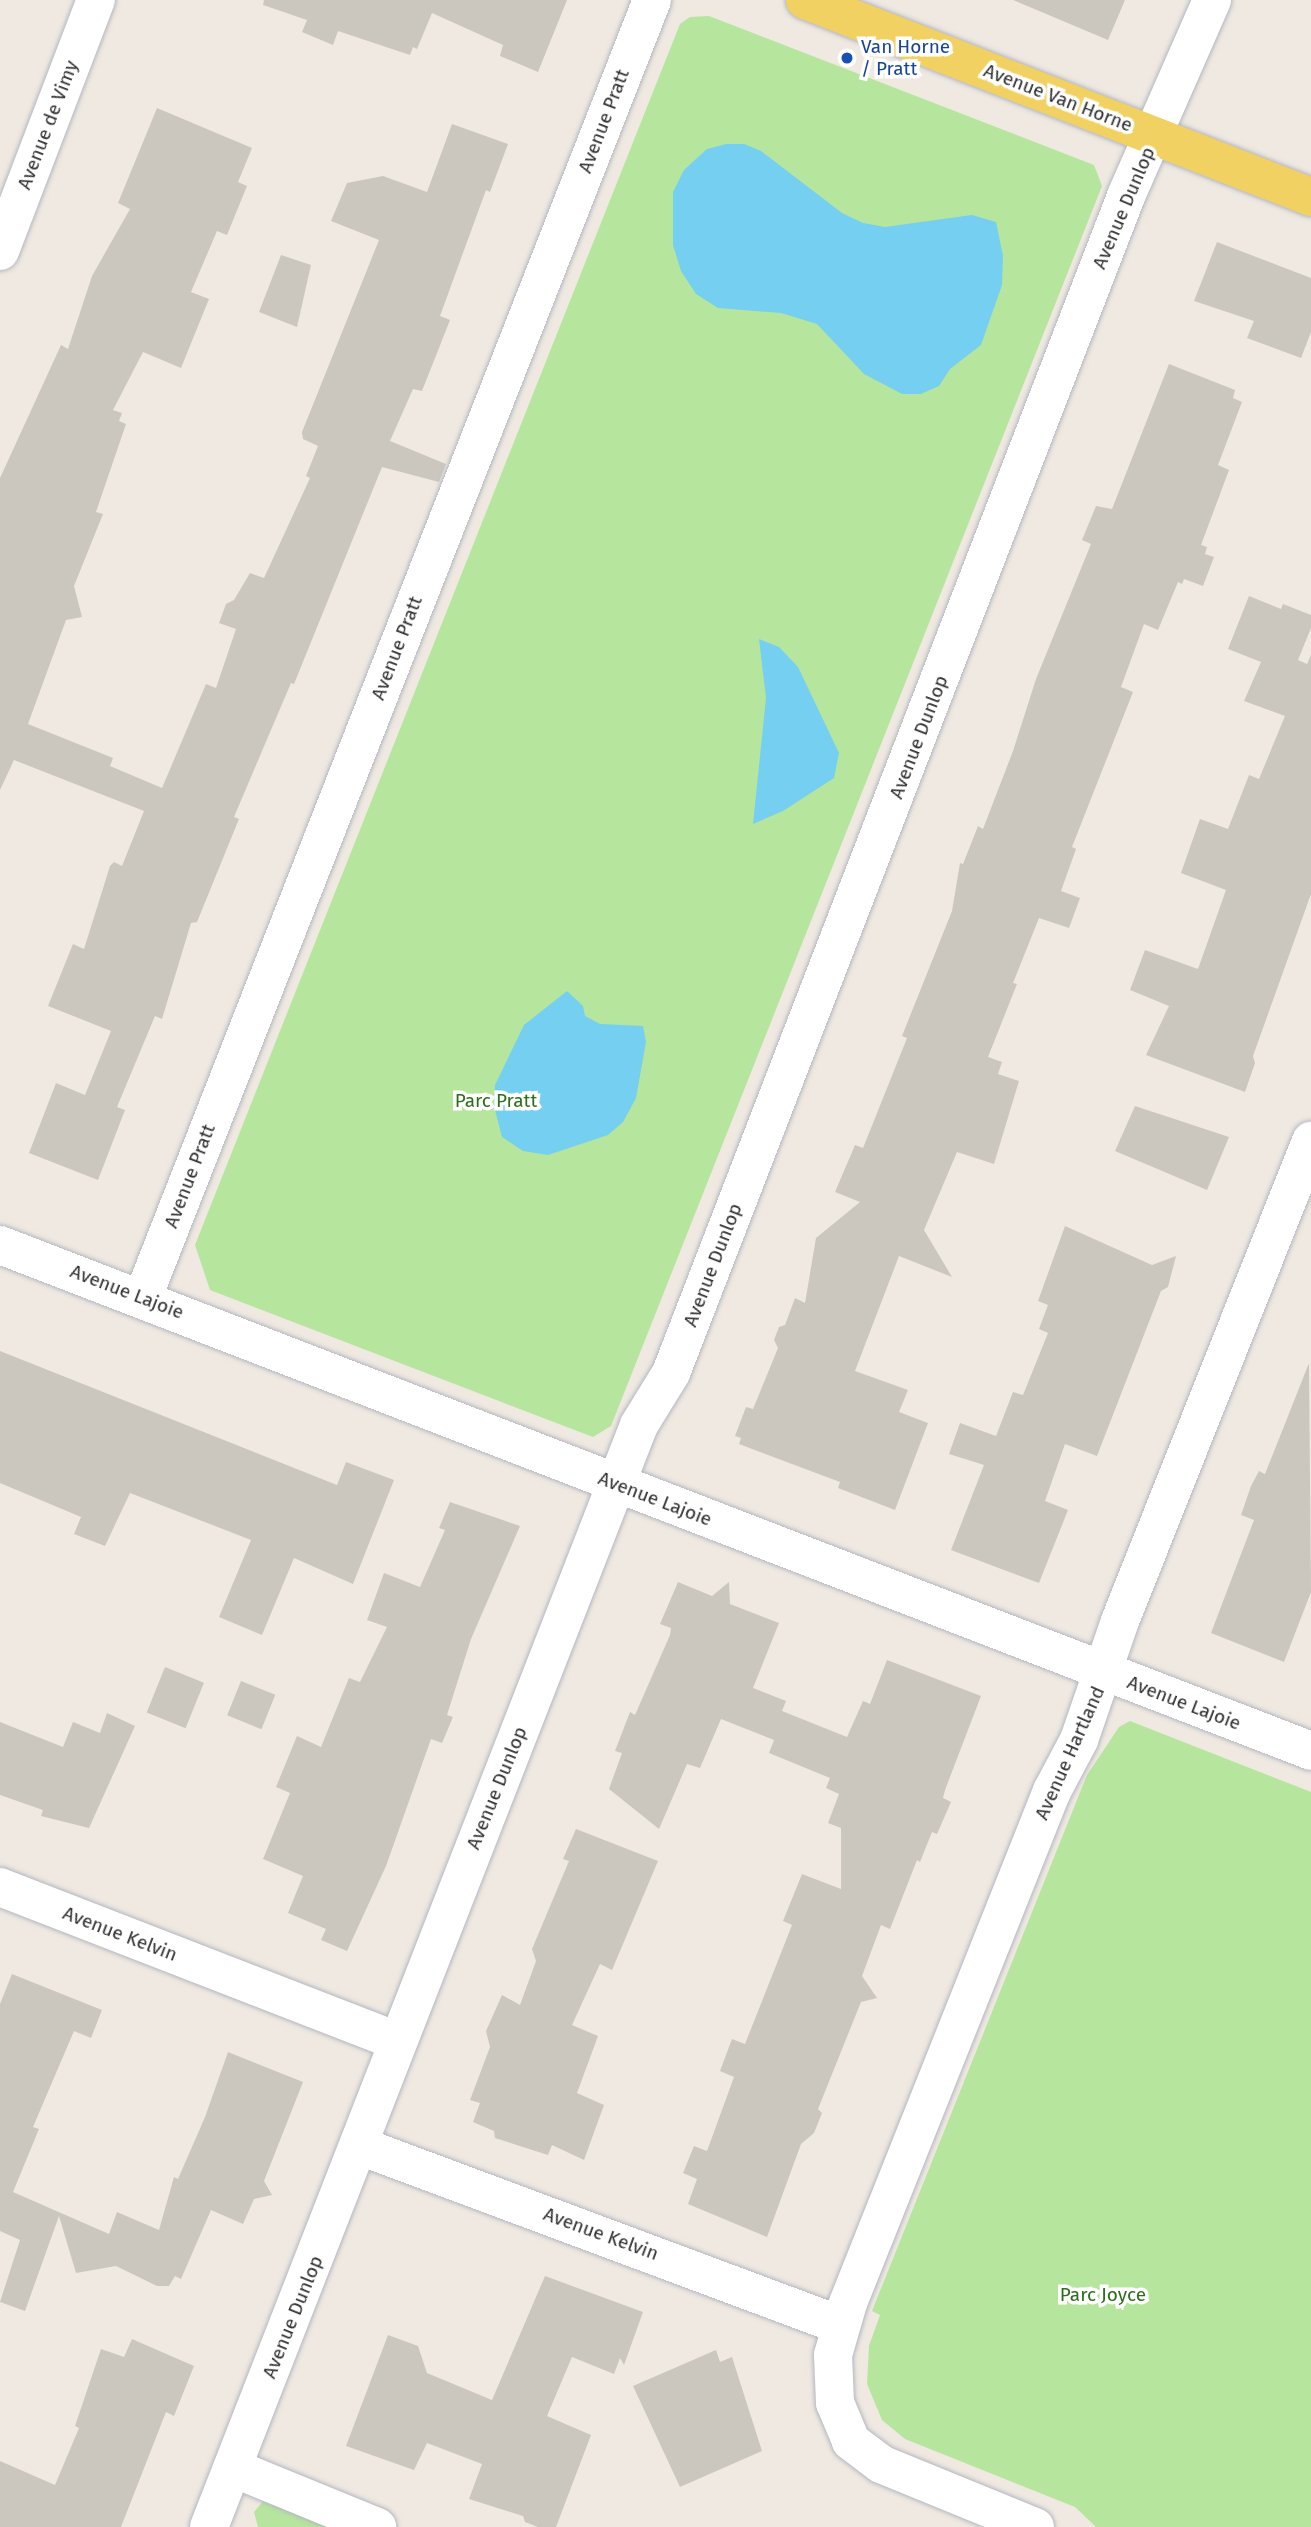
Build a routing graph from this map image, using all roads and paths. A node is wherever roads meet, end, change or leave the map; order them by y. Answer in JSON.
{"nodes":[{"id":1,"x":96,"y":0,"type":"edge"},
{"id":2,"x":652,"y":0,"type":"edge"},
{"id":3,"x":805,"y":0,"type":"edge"},
{"id":4,"x":1212,"y":0,"type":"edge"},
{"id":5,"x":1154,"y":136,"type":"junction"},
{"id":6,"x":1311,"y":197,"type":"edge"},
{"id":7,"x":0,"y":251,"type":"edge"},
{"id":8,"x":1311,"y":1141,"type":"edge"},
{"id":9,"x":0,"y":1245,"type":"edge"},
{"id":10,"x":143,"y":1297,"type":"junction"},
{"id":11,"x":618,"y":1485,"type":"junction"},
{"id":12,"x":1105,"y":1672,"type":"junction"},
{"id":13,"x":1311,"y":1751,"type":"edge"},
{"id":14,"x":0,"y":1887,"type":"edge"},
{"id":15,"x":397,"y":2041,"type":"junction"},
{"id":16,"x":360,"y":2146,"type":"junction"},
{"id":17,"x":840,"y":2325,"type":"junction"},
{"id":18,"x":233,"y":2469,"type":"junction"},
{"id":19,"x":214,"y":2525,"type":"edge"},
{"id":20,"x":377,"y":2527,"type":"edge"},
{"id":21,"x":1035,"y":2527,"type":"edge"}],
"edges":[{"from":1,"to":7,"type":"street","name":"Avenue de Vimy"},
{"from":2,"to":10,"type":"street","name":"Avenue Pratt"},
{"from":3,"to":5,"type":"main road","name":"Avenue Van Horne"},
{"from":4,"to":5,"type":"street","name":"Avenue Dunlop"},
{"from":5,"to":6,"type":"main road","name":"Avenue Van Horne"},
{"from":5,"to":11,"type":"street","name":"Avenue Dunlop"},
{"from":8,"to":12,"type":"street","name":"Avenue Hartland"},
{"from":9,"to":10,"type":"street","name":"Avenue Lajoie"},
{"from":10,"to":11,"type":"street","name":"Avenue Lajoie"},
{"from":11,"to":12,"type":"street","name":"Avenue Lajoie"},
{"from":11,"to":15,"type":"street","name":"Avenue Dunlop"},
{"from":12,"to":13,"type":"street","name":"Avenue Lajoie"},
{"from":12,"to":17,"type":"street","name":"Avenue Hartland"},
{"from":14,"to":15,"type":"street","name":"Avenue Kelvin"},
{"from":15,"to":16,"type":"street","name":"Avenue Dunlop"},
{"from":16,"to":17,"type":"street","name":"Avenue Kelvin"},
{"from":16,"to":18,"type":"street","name":"Avenue Dunlop"},
{"from":17,"to":21,"type":"street","name":"Avenue Hartland"},
{"from":18,"to":19,"type":"street","name":"Avenue Dunlop"},
{"from":18,"to":20,"type":"street"}]}
